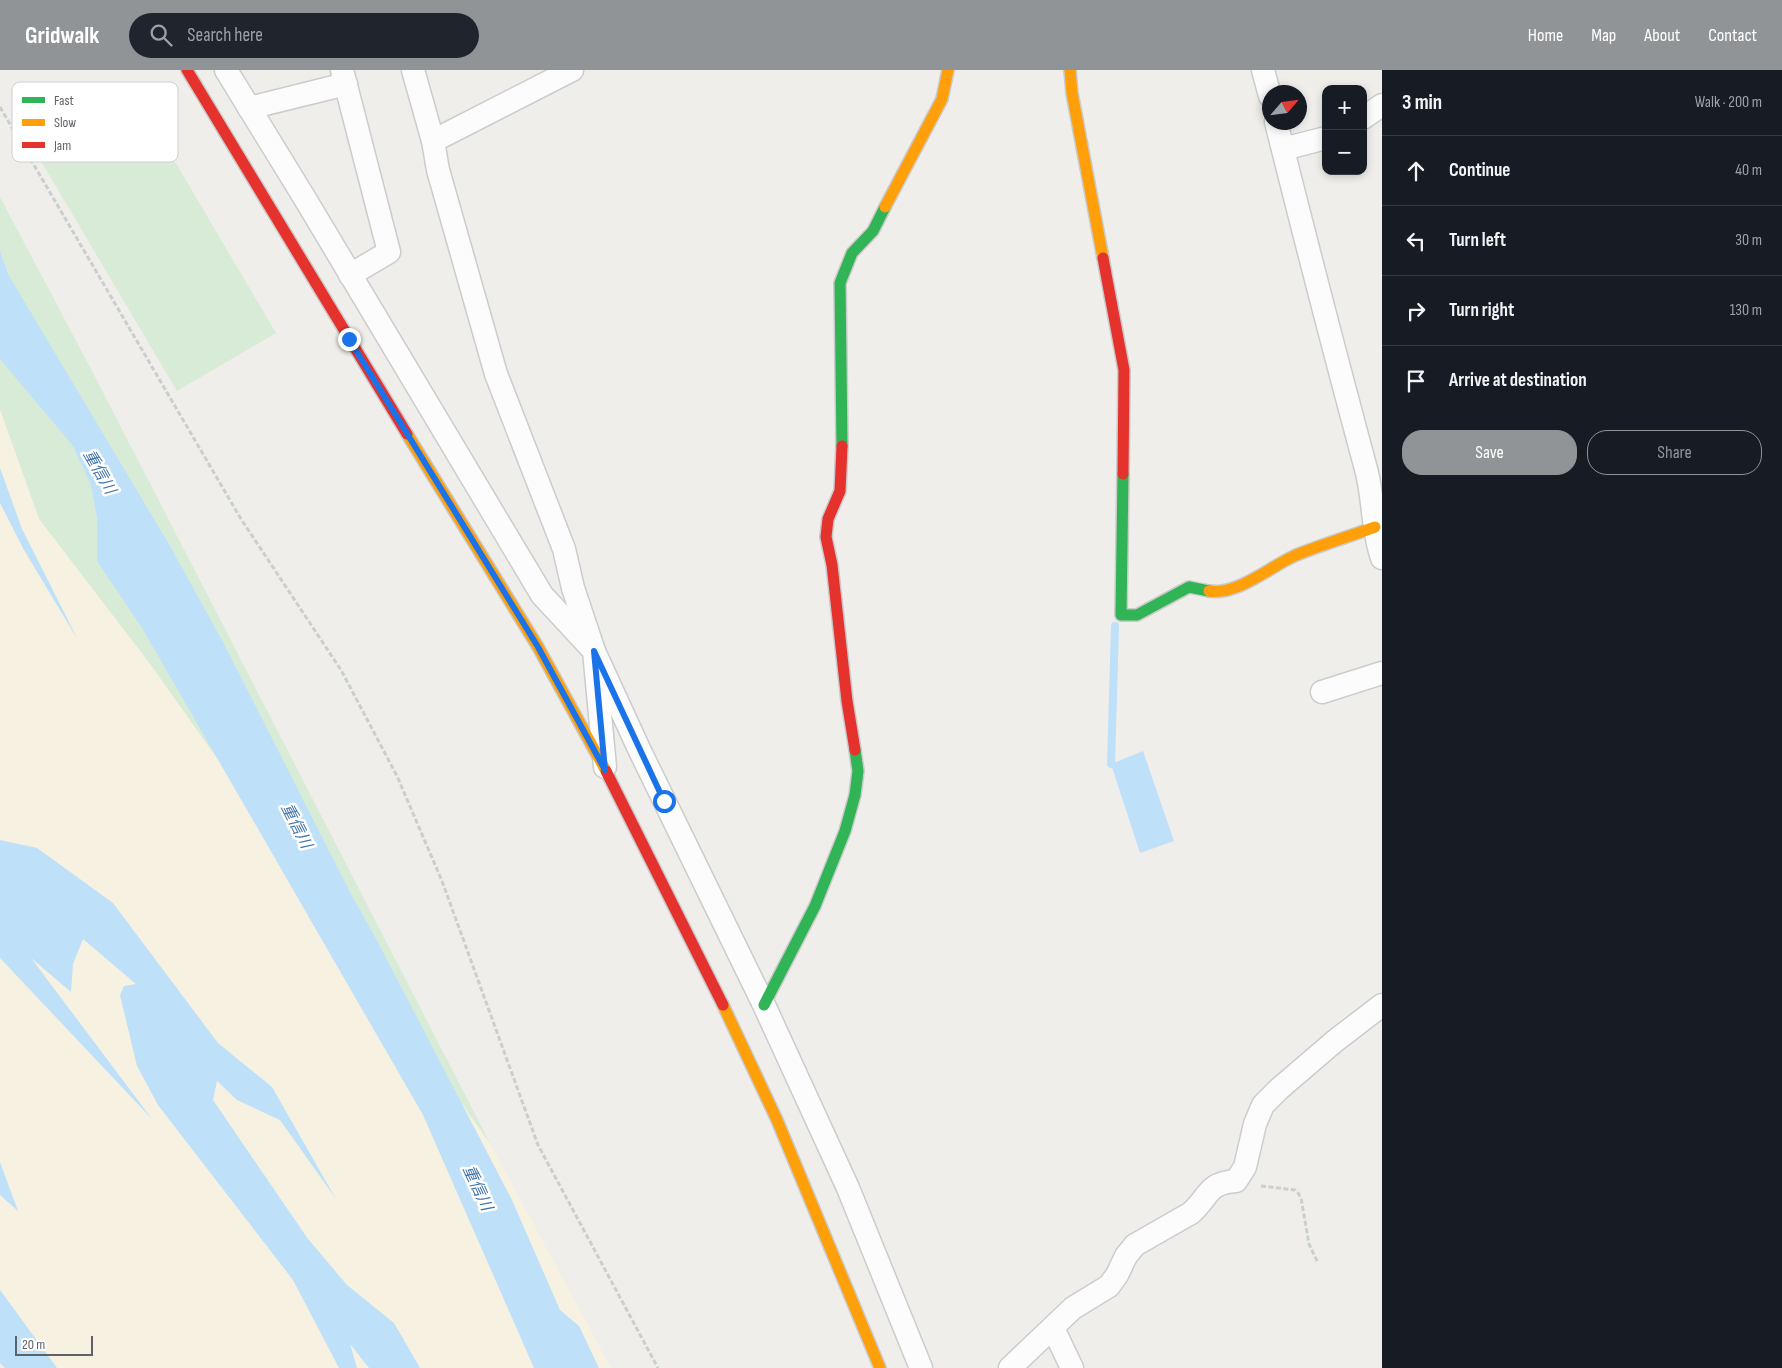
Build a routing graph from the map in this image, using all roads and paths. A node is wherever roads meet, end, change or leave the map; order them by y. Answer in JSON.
{"nodes":[{"id":1,"x":187,"y":70,"type":"edge"},
{"id":2,"x":226,"y":70,"type":"edge"},
{"id":3,"x":413,"y":70,"type":"edge"},
{"id":4,"x":572,"y":70,"type":"edge"},
{"id":5,"x":948,"y":70,"type":"edge"},
{"id":6,"x":1070,"y":70,"type":"edge"},
{"id":7,"x":1263,"y":70,"type":"edge"},
{"id":8,"x":344,"y":77,"type":"edge"},
{"id":9,"x":1267,"y":85,"type":"edge"},
{"id":10,"x":1382,"y":105,"type":"edge"},
{"id":11,"x":0,"y":106,"type":"edge"},
{"id":12,"x":249,"y":108,"type":"junction"},
{"id":13,"x":1367,"y":115,"type":"edge"},
{"id":14,"x":12,"y":127,"type":"edge"},
{"id":15,"x":1278,"y":130,"type":"edge"},
{"id":16,"x":1322,"y":139,"type":"edge"},
{"id":17,"x":433,"y":141,"type":"junction"},
{"id":18,"x":1283,"y":149,"type":"junction"},
{"id":19,"x":33,"y":162,"type":"edge"},
{"id":20,"x":350,"y":275,"type":"junction"},
{"id":21,"x":1375,"y":528,"type":"junction"},
{"id":22,"x":1382,"y":558,"type":"edge"},
{"id":23,"x":594,"y":651,"type":"junction"},
{"id":24,"x":1382,"y":673,"type":"edge"},
{"id":25,"x":1322,"y":692,"type":"dead end"},
{"id":26,"x":605,"y":770,"type":"junction"},
{"id":27,"x":764,"y":1005,"type":"junction"},
{"id":28,"x":1382,"y":1005,"type":"edge"},
{"id":29,"x":1236,"y":1181,"type":"junction"},
{"id":30,"x":1318,"y":1263,"type":"dead end"},
{"id":31,"x":1052,"y":1328,"type":"junction"},
{"id":32,"x":658,"y":1368,"type":"edge"},
{"id":33,"x":880,"y":1368,"type":"edge"},
{"id":34,"x":921,"y":1368,"type":"edge"},
{"id":35,"x":1010,"y":1368,"type":"edge"},
{"id":36,"x":1072,"y":1368,"type":"edge"}],
"edges":[{"from":1,"to":26,"type":"street"},
{"from":2,"to":12,"type":"street"},
{"from":3,"to":17,"type":"street"},
{"from":4,"to":17,"type":"street"},
{"from":5,"to":27,"type":"street"},
{"from":6,"to":21,"type":"street"},
{"from":7,"to":9,"type":"street"},
{"from":8,"to":12,"type":"street"},
{"from":8,"to":20,"type":"street"},
{"from":10,"to":13,"type":"street"},
{"from":11,"to":14,"type":"path"},
{"from":12,"to":20,"type":"street"},
{"from":15,"to":18,"type":"street"},
{"from":16,"to":18,"type":"street"},
{"from":17,"to":23,"type":"street"},
{"from":18,"to":21,"type":"street"},
{"from":19,"to":32,"type":"path"},
{"from":20,"to":23,"type":"street"},
{"from":21,"to":22,"type":"street"},
{"from":23,"to":26,"type":"street"},
{"from":23,"to":27,"type":"street"},
{"from":24,"to":25,"type":"street"},
{"from":26,"to":33,"type":"street"},
{"from":27,"to":34,"type":"street"},
{"from":28,"to":29,"type":"street"},
{"from":29,"to":30,"type":"path"},
{"from":29,"to":31,"type":"street"},
{"from":31,"to":35,"type":"street"},
{"from":31,"to":36,"type":"street"}]}
